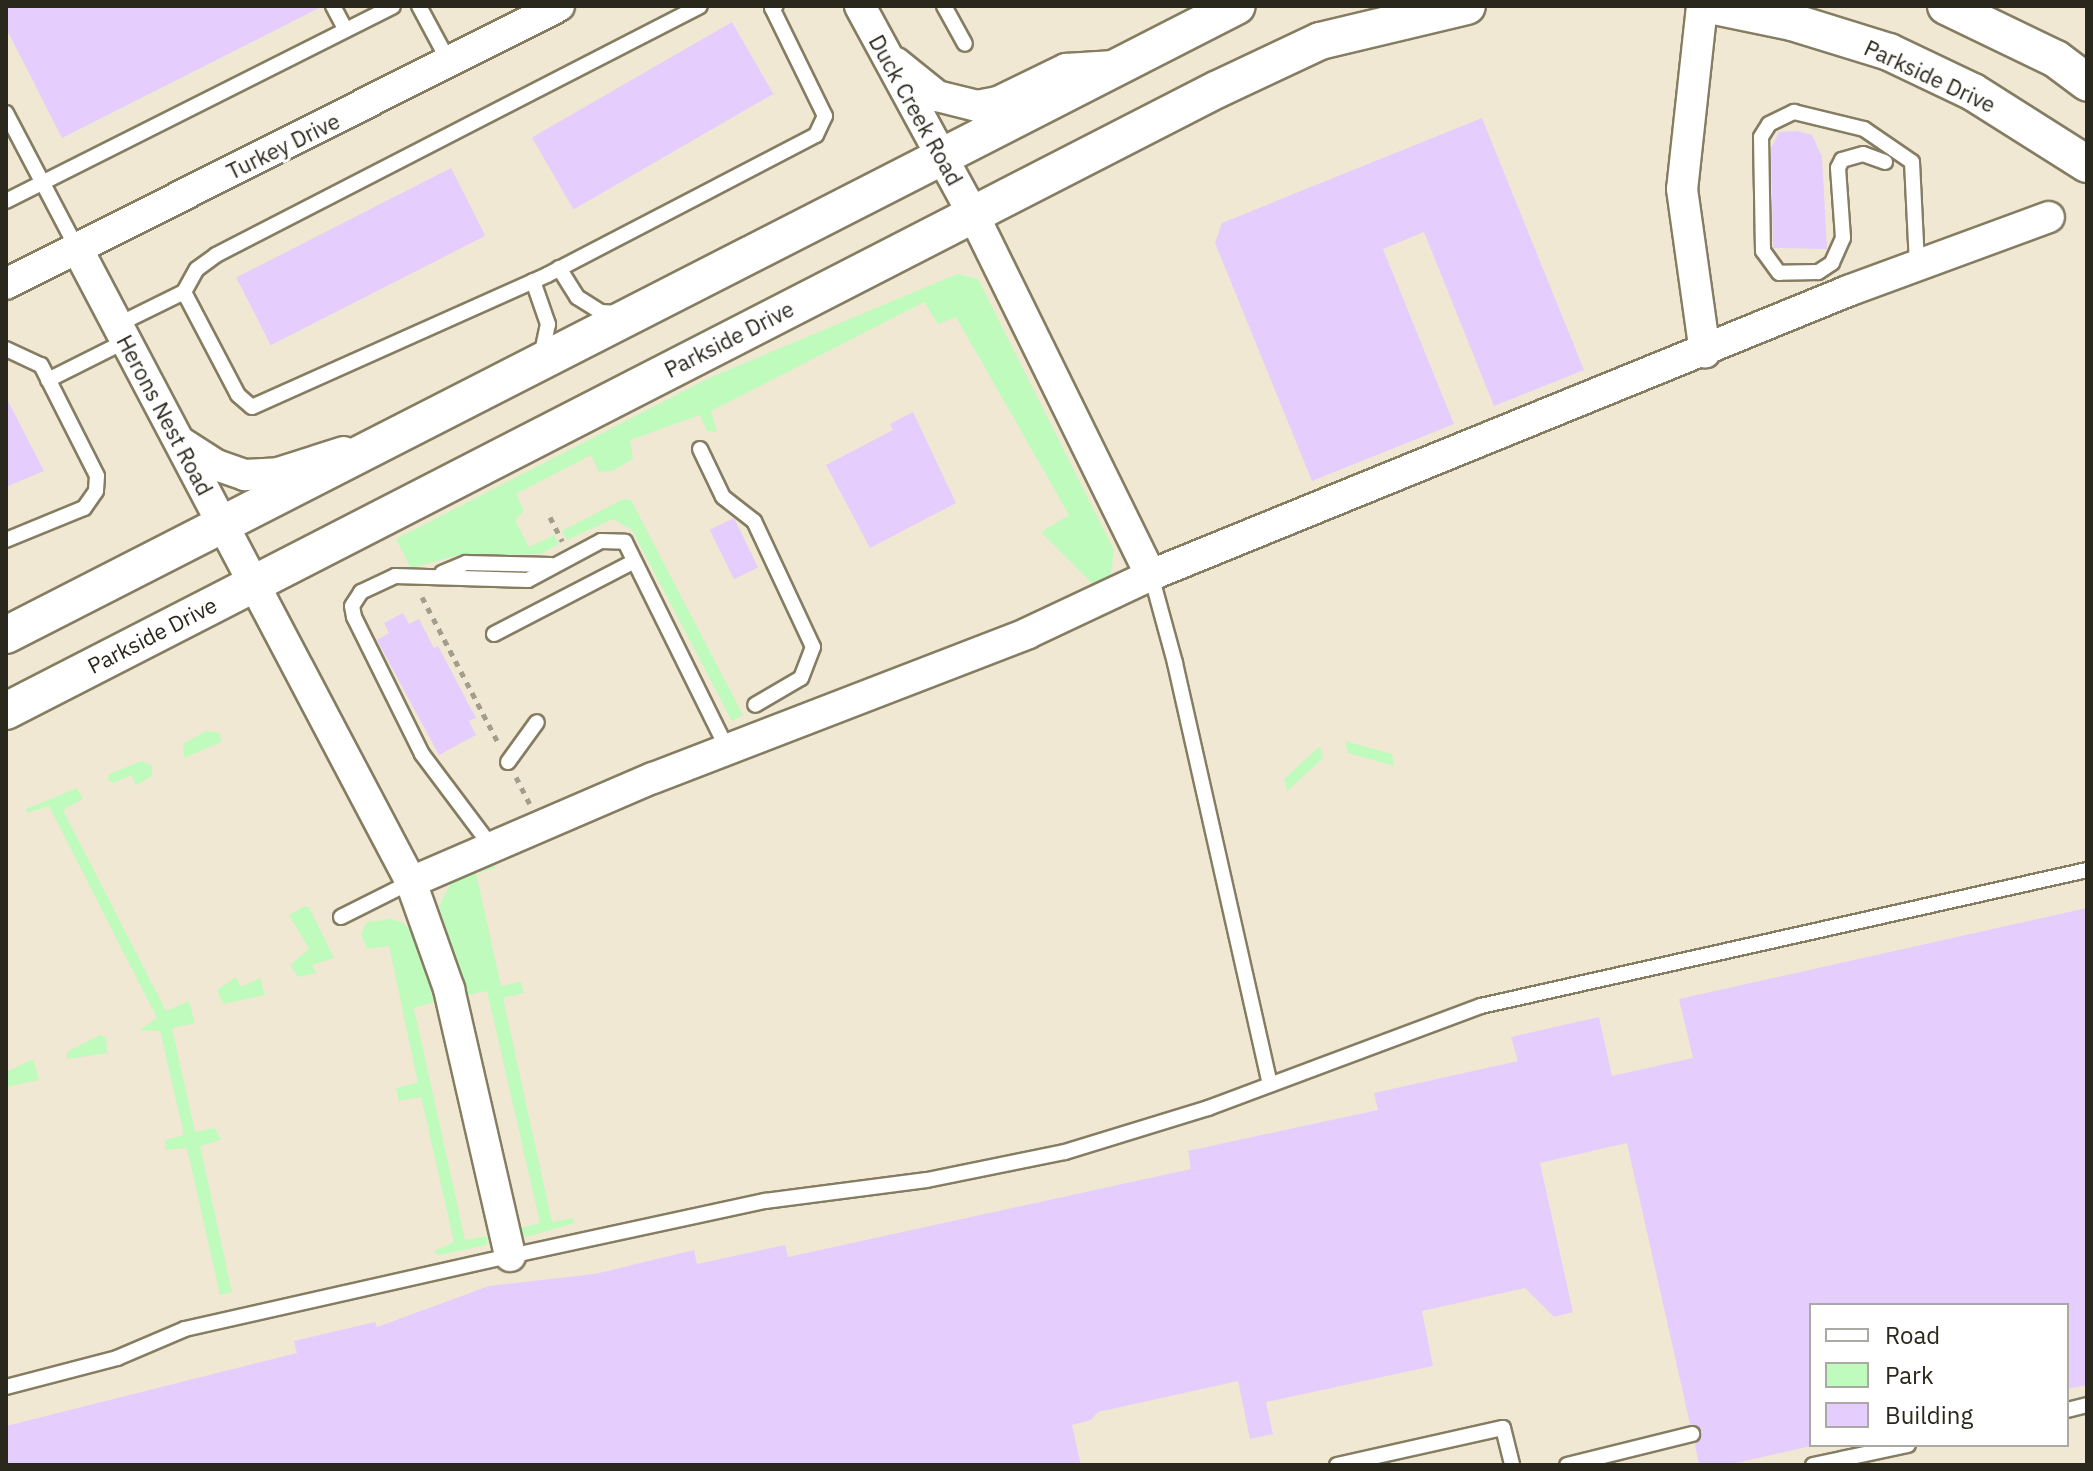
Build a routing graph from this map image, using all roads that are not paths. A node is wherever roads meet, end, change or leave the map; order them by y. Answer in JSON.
{"nodes":[{"id":1,"x":333,"y":6,"type":"edge"},
{"id":2,"x":393,"y":6,"type":"edge"},
{"id":3,"x":419,"y":6,"type":"edge"},
{"id":4,"x":559,"y":6,"type":"edge"},
{"id":5,"x":700,"y":6,"type":"edge"},
{"id":6,"x":860,"y":6,"type":"edge"},
{"id":7,"x":944,"y":6,"type":"edge"},
{"id":8,"x":1237,"y":6,"type":"edge"},
{"id":9,"x":1467,"y":6,"type":"edge"},
{"id":10,"x":1702,"y":6,"type":"edge"},
{"id":11,"x":1715,"y":6,"type":"edge"},
{"id":12,"x":1946,"y":6,"type":"edge"},
{"id":13,"x":772,"y":7,"type":"edge"},
{"id":14,"x":344,"y":27,"type":"junction"},
{"id":15,"x":965,"y":44,"type":"dead end"},
{"id":16,"x":882,"y":49,"type":"junction"},
{"id":17,"x":450,"y":63,"type":"junction"},
{"id":18,"x":1120,"y":65,"type":"junction"},
{"id":19,"x":2075,"y":65,"type":"edge"},
{"id":20,"x":6,"y":113,"type":"edge"},
{"id":21,"x":940,"y":157,"type":"junction"},
{"id":22,"x":1885,"y":162,"type":"dead end"},
{"id":23,"x":2087,"y":164,"type":"edge"},
{"id":24,"x":41,"y":183,"type":"junction"},
{"id":25,"x":6,"y":201,"type":"edge"},
{"id":26,"x":973,"y":214,"type":"junction"},
{"id":27,"x":2049,"y":217,"type":"dead end"},
{"id":28,"x":77,"y":248,"type":"junction"},
{"id":29,"x":1917,"y":266,"type":"junction"},
{"id":30,"x":559,"y":268,"type":"junction"},
{"id":31,"x":533,"y":281,"type":"junction"},
{"id":32,"x":6,"y":284,"type":"edge"},
{"id":33,"x":184,"y":292,"type":"junction"},
{"id":34,"x":630,"y":315,"type":"junction"},
{"id":35,"x":121,"y":333,"type":"junction"},
{"id":36,"x":6,"y":349,"type":"edge"},
{"id":37,"x":1705,"y":352,"type":"junction"},
{"id":38,"x":540,"y":360,"type":"junction"},
{"id":39,"x":48,"y":380,"type":"junction"},
{"id":40,"x":179,"y":442,"type":"junction"},
{"id":41,"x":377,"y":443,"type":"junction"},
{"id":42,"x":700,"y":449,"type":"dead end"},
{"id":43,"x":222,"y":522,"type":"junction"},
{"id":44,"x":6,"y":540,"type":"edge"},
{"id":45,"x":631,"y":563,"type":"junction"},
{"id":46,"x":1151,"y":575,"type":"junction"},
{"id":47,"x":253,"y":583,"type":"junction"},
{"id":48,"x":9,"y":630,"type":"edge"},
{"id":49,"x":494,"y":634,"type":"dead end"},
{"id":50,"x":755,"y":705,"type":"dead end"},
{"id":51,"x":6,"y":711,"type":"edge"},
{"id":52,"x":537,"y":722,"type":"dead end"},
{"id":53,"x":728,"y":750,"type":"junction"},
{"id":54,"x":508,"y":762,"type":"road end"},
{"id":55,"x":491,"y":846,"type":"junction"},
{"id":56,"x":2087,"y":870,"type":"edge"},
{"id":57,"x":411,"y":882,"type":"junction"},
{"id":58,"x":341,"y":917,"type":"dead end"},
{"id":59,"x":1270,"y":1084,"type":"junction"},
{"id":60,"x":510,"y":1256,"type":"junction"},
{"id":61,"x":6,"y":1387,"type":"edge"},
{"id":62,"x":1692,"y":1434,"type":"dead end"},
{"id":63,"x":1898,"y":1447,"type":"edge"},
{"id":64,"x":1337,"y":1465,"type":"edge"},
{"id":65,"x":1512,"y":1465,"type":"edge"},
{"id":66,"x":1567,"y":1465,"type":"edge"},
{"id":67,"x":1813,"y":1465,"type":"edge"}],
"edges":[{"from":1,"to":14,"type":"lane"},
{"from":2,"to":14,"type":"lane"},
{"from":3,"to":17,"type":"lane"},
{"from":4,"to":17,"type":"street","name":"Turkey Drive"},
{"from":5,"to":33,"type":"lane"},
{"from":6,"to":16,"type":"street","name":"Duck Creek Road"},
{"from":7,"to":15,"type":"lane"},
{"from":8,"to":18,"type":"street"},
{"from":9,"to":26,"type":"street","name":"Parkside Drive"},
{"from":10,"to":37,"type":"street"},
{"from":11,"to":23,"type":"street","name":"Parkside Drive"},
{"from":12,"to":19,"type":"street"},
{"from":13,"to":30,"type":"lane"},
{"from":14,"to":24,"type":"lane"},
{"from":16,"to":18,"type":"street"},
{"from":16,"to":21,"type":"street","name":"Duck Creek Road"},
{"from":17,"to":28,"type":"street","name":"Turkey Drive"},
{"from":18,"to":21,"type":"street"},
{"from":20,"to":24,"type":"lane"},
{"from":21,"to":26,"type":"street","name":"Duck Creek Road"},
{"from":21,"to":34,"type":"street"},
{"from":22,"to":29,"type":"lane"},
{"from":24,"to":25,"type":"lane"},
{"from":24,"to":28,"type":"lane"},
{"from":26,"to":46,"type":"street","name":"Duck Creek Road"},
{"from":26,"to":47,"type":"street","name":"Parkside Drive"},
{"from":27,"to":29,"type":"street"},
{"from":28,"to":32,"type":"street","name":"Turkey Drive"},
{"from":28,"to":35,"type":"street","name":"Herons Nest Road"},
{"from":29,"to":37,"type":"street"},
{"from":30,"to":31,"type":"lane"},
{"from":30,"to":34,"type":"lane"},
{"from":31,"to":33,"type":"lane"},
{"from":31,"to":38,"type":"lane"},
{"from":33,"to":35,"type":"lane"},
{"from":34,"to":38,"type":"street"},
{"from":35,"to":39,"type":"lane"},
{"from":35,"to":40,"type":"street","name":"Herons Nest Road"},
{"from":36,"to":39,"type":"lane"},
{"from":37,"to":46,"type":"street"},
{"from":38,"to":41,"type":"street"},
{"from":39,"to":44,"type":"lane"},
{"from":40,"to":41,"type":"street"},
{"from":40,"to":43,"type":"street","name":"Herons Nest Road"},
{"from":41,"to":43,"type":"street"},
{"from":42,"to":50,"type":"lane"},
{"from":43,"to":47,"type":"street","name":"Herons Nest Road"},
{"from":43,"to":48,"type":"street"},
{"from":45,"to":49,"type":"lane"},
{"from":45,"to":53,"type":"lane"},
{"from":45,"to":55,"type":"lane"},
{"from":46,"to":53,"type":"street"},
{"from":46,"to":59,"type":"lane"},
{"from":47,"to":51,"type":"street","name":"Parkside Drive"},
{"from":47,"to":57,"type":"street","name":"Herons Nest Road"},
{"from":52,"to":54,"type":"lane"},
{"from":53,"to":55,"type":"street"},
{"from":55,"to":57,"type":"street"},
{"from":56,"to":59,"type":"lane"},
{"from":57,"to":58,"type":"lane"},
{"from":57,"to":60,"type":"street","name":"Herons Nest Road"},
{"from":59,"to":60,"type":"lane"},
{"from":60,"to":61,"type":"lane"},
{"from":62,"to":66,"type":"lane"},
{"from":63,"to":67,"type":"lane"},
{"from":64,"to":65,"type":"lane"}]}
